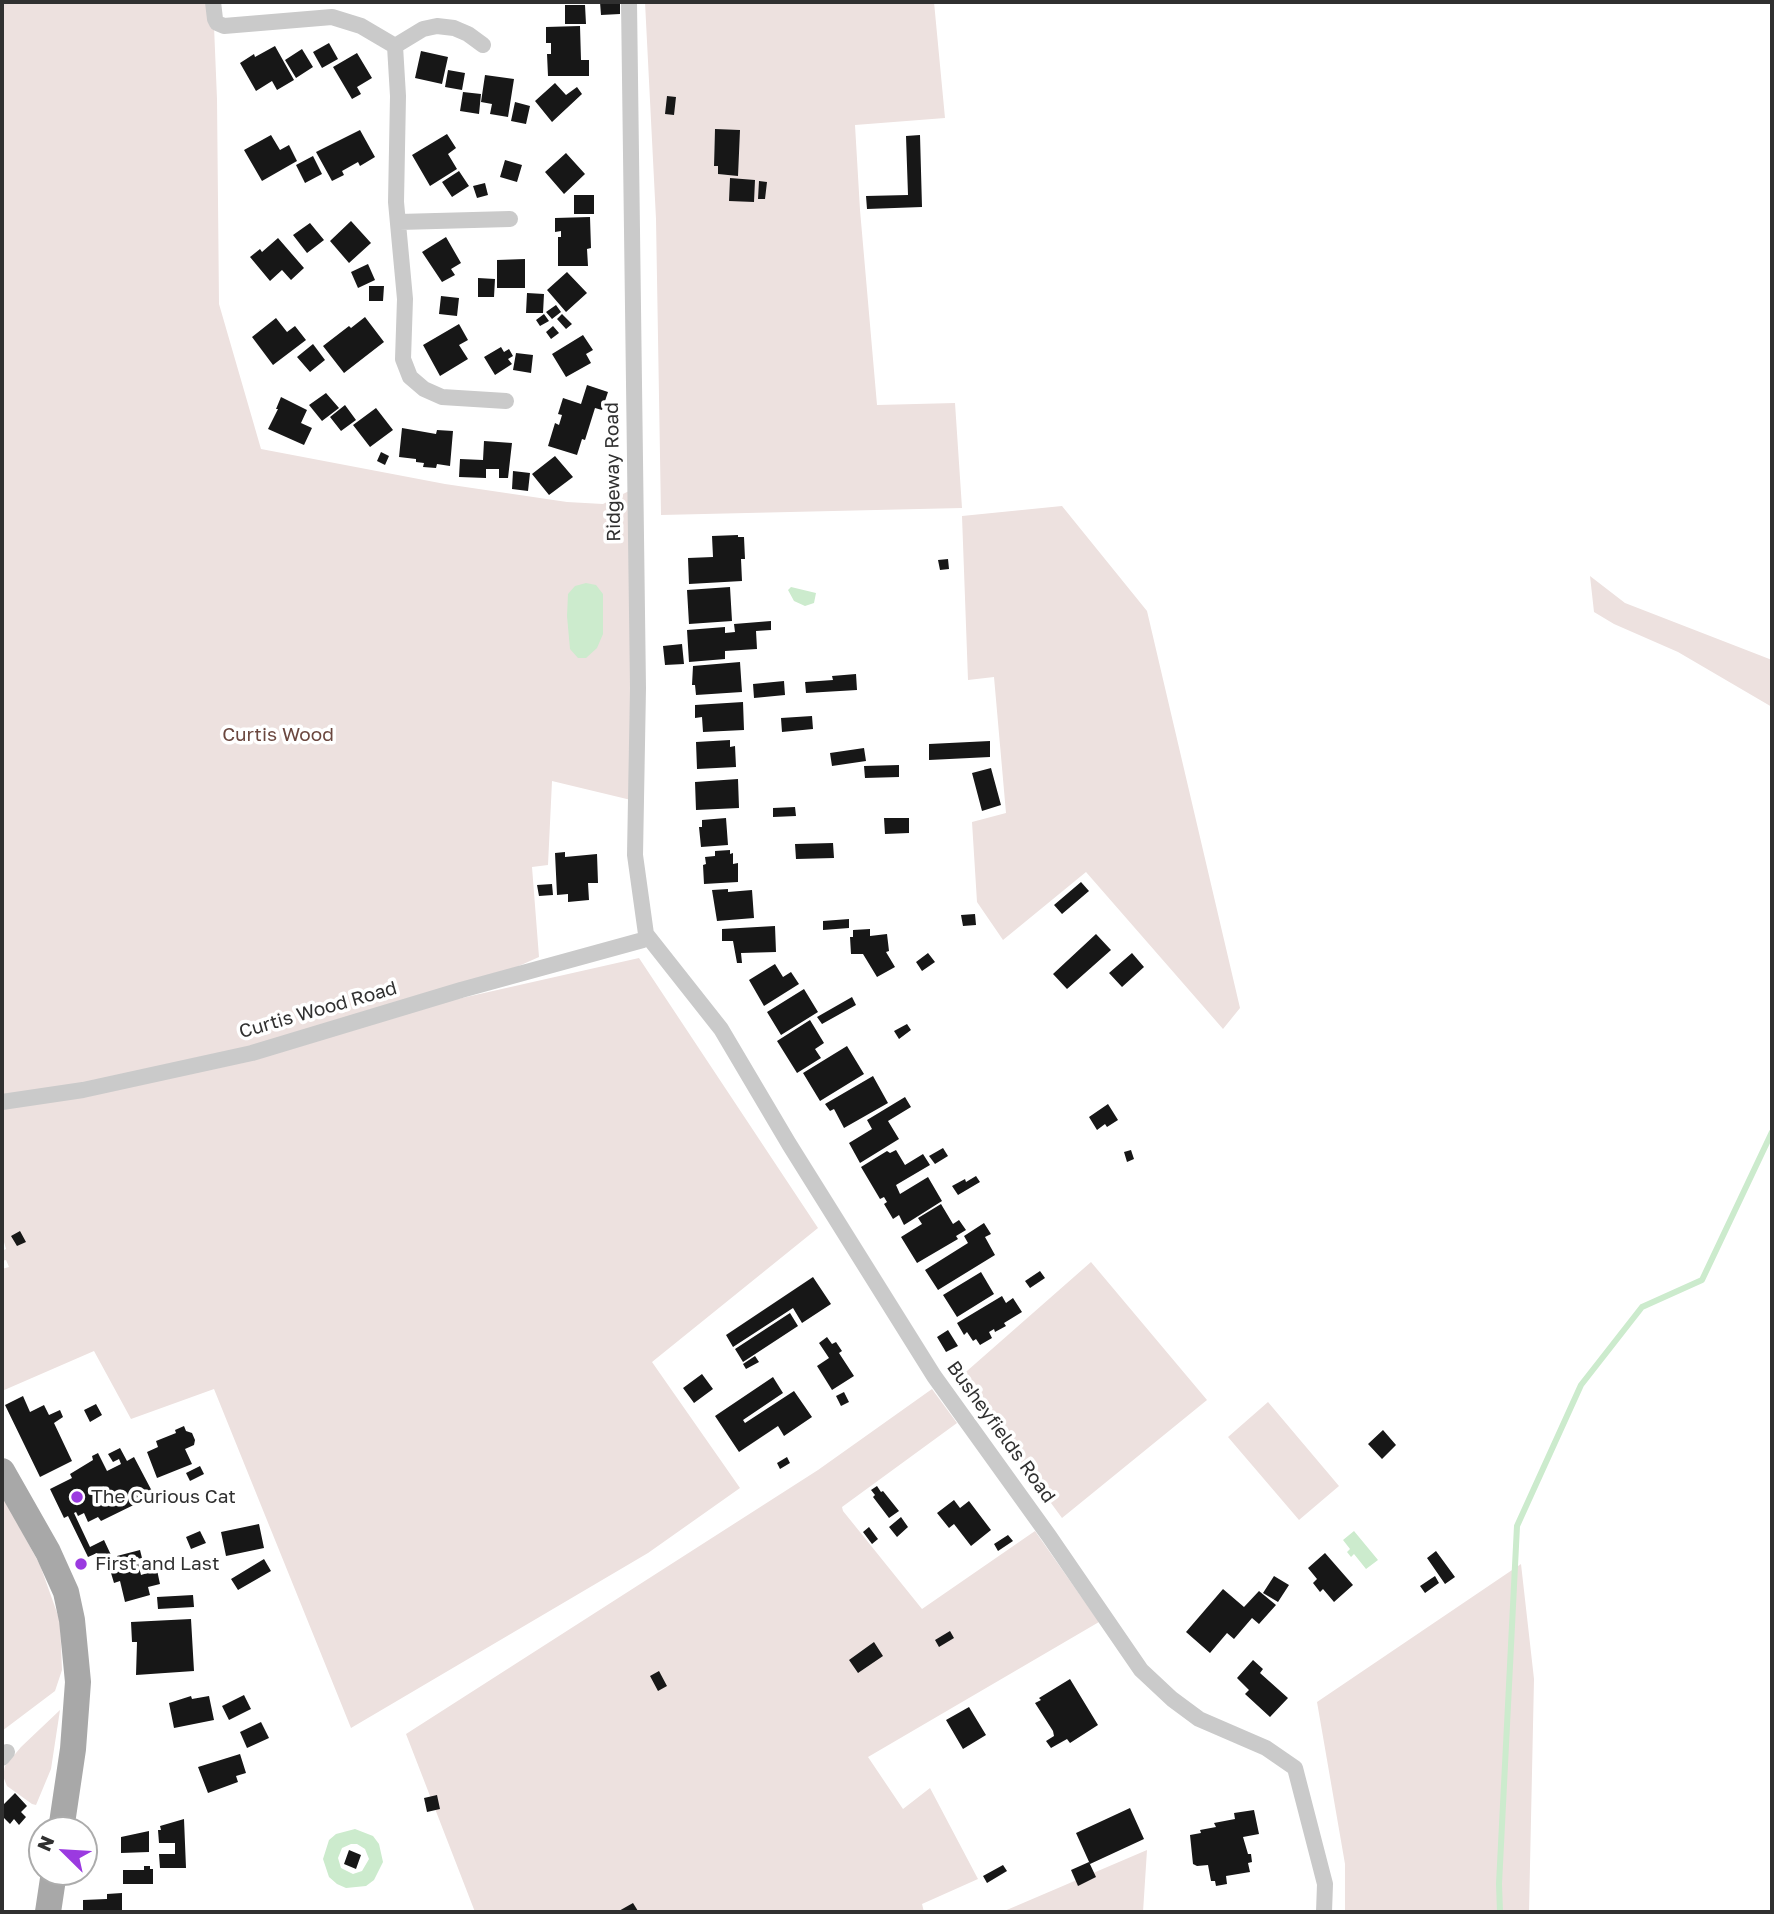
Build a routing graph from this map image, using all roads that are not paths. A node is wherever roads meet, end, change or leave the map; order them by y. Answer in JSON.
{"nodes":[{"id":1,"x":213,"y":2,"type":"edge"},
{"id":2,"x":629,"y":2,"type":"edge"},
{"id":3,"x":483,"y":45,"type":"dead end"},
{"id":4,"x":395,"y":46,"type":"junction"},
{"id":5,"x":510,"y":219,"type":"dead end"},
{"id":6,"x":399,"y":222,"type":"junction"},
{"id":7,"x":506,"y":401,"type":"dead end"},
{"id":8,"x":646,"y":937,"type":"junction"},
{"id":9,"x":2,"y":1102,"type":"edge"},
{"id":10,"x":2,"y":1471,"type":"edge"},
{"id":11,"x":63,"y":1816,"type":"edge"},
{"id":12,"x":52,"y":1886,"type":"edge"},
{"id":13,"x":48,"y":1912,"type":"edge"},
{"id":14,"x":1324,"y":1912,"type":"edge"}],
"edges":[{"from":1,"to":4,"type":"street"},
{"from":2,"to":8,"type":"street","name":"Ridgeway Road"},
{"from":3,"to":4,"type":"street"},
{"from":4,"to":6,"type":"street"},
{"from":5,"to":6,"type":"street"},
{"from":6,"to":7,"type":"street"},
{"from":8,"to":9,"type":"street","name":"Curtis Wood Road"},
{"from":8,"to":14,"type":"street","name":"Busheyfields Road"},
{"from":10,"to":11,"type":"main road"},
{"from":12,"to":13,"type":"main road"}]}
